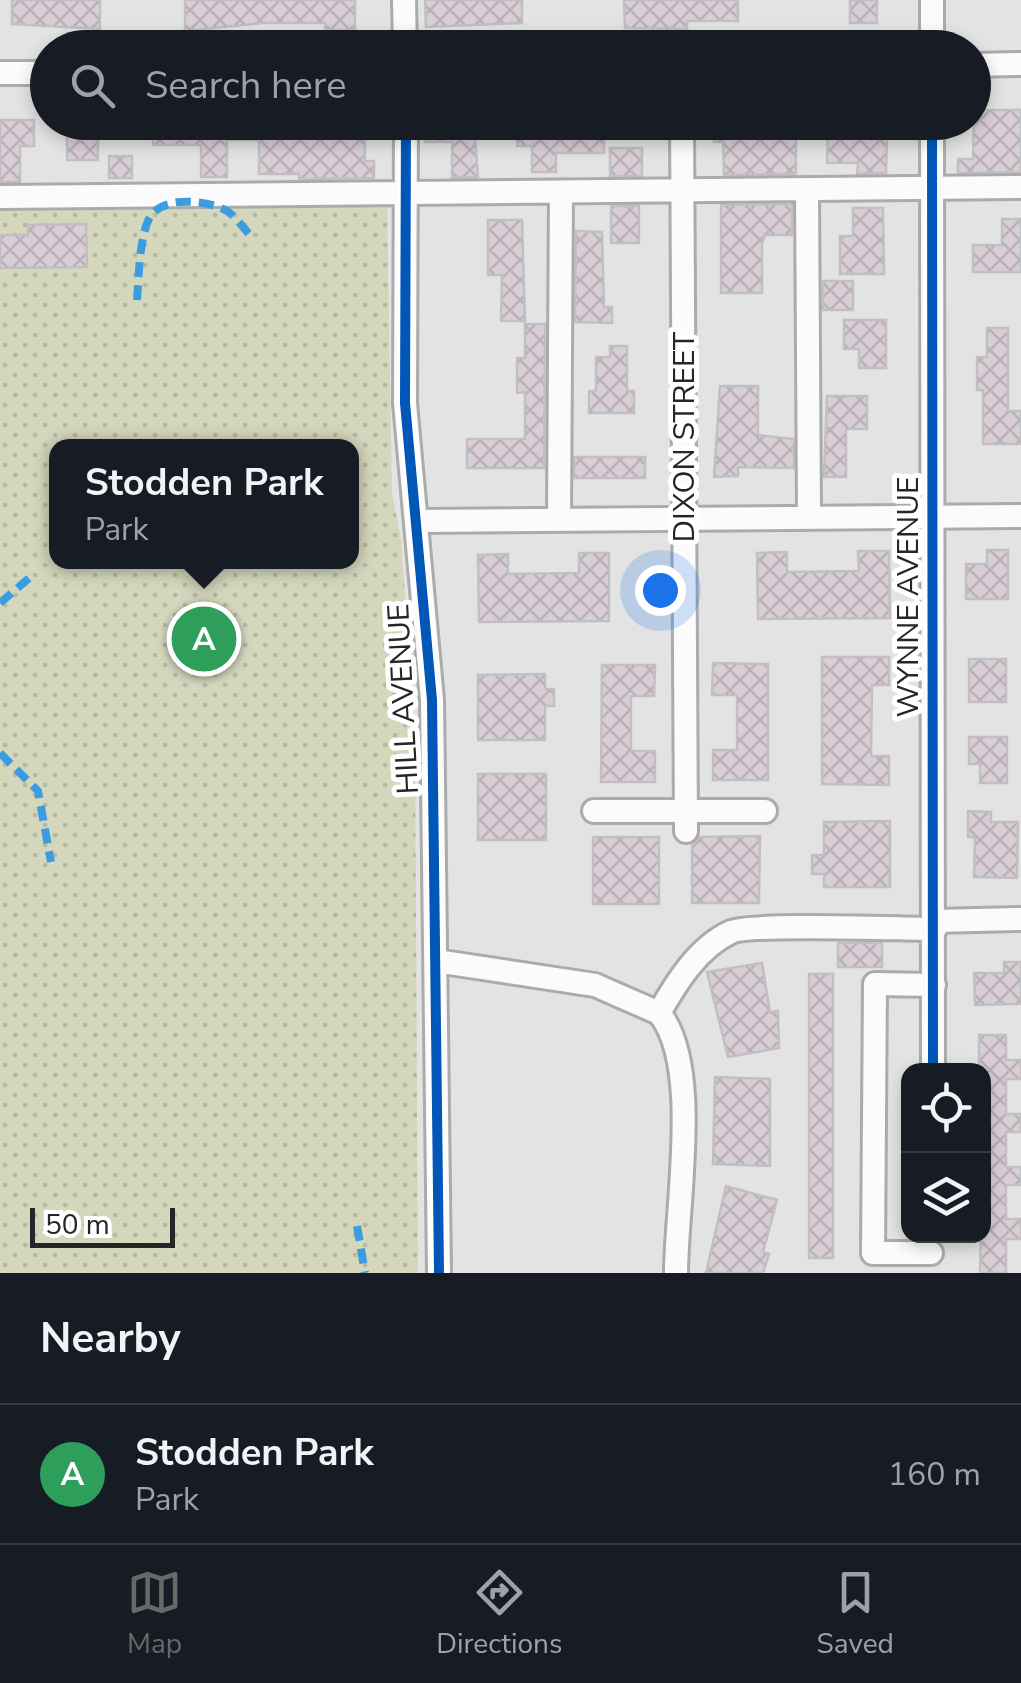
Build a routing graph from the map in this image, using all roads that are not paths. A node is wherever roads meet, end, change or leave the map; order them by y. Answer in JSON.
{"nodes":[{"id":1,"x":404,"y":0,"type":"edge"},
{"id":2,"x":932,"y":0,"type":"edge"},
{"id":3,"x":405,"y":30,"type":"edge"},
{"id":4,"x":932,"y":30,"type":"edge"},
{"id":5,"x":1021,"y":64,"type":"edge"},
{"id":6,"x":991,"y":65,"type":"edge"},
{"id":7,"x":30,"y":73,"type":"edge"},
{"id":8,"x":0,"y":74,"type":"edge"},
{"id":9,"x":406,"y":140,"type":"edge"},
{"id":10,"x":682,"y":140,"type":"edge"},
{"id":11,"x":932,"y":140,"type":"edge"},
{"id":12,"x":1021,"y":187,"type":"edge"},
{"id":13,"x":932,"y":188,"type":"junction"},
{"id":14,"x":807,"y":190,"type":"junction"},
{"id":15,"x":562,"y":192,"type":"junction"},
{"id":16,"x":683,"y":192,"type":"junction"},
{"id":17,"x":407,"y":193,"type":"junction"},
{"id":18,"x":0,"y":197,"type":"edge"},
{"id":19,"x":809,"y":515,"type":"junction"},
{"id":20,"x":1021,"y":516,"type":"edge"},
{"id":21,"x":559,"y":517,"type":"junction"},
{"id":22,"x":685,"y":517,"type":"junction"},
{"id":23,"x":933,"y":517,"type":"junction"},
{"id":24,"x":417,"y":521,"type":"junction"},
{"id":25,"x":594,"y":811,"type":"dead end"},
{"id":26,"x":765,"y":811,"type":"dead end"},
{"id":27,"x":686,"y":821,"type":"junction"},
{"id":28,"x":1021,"y":920,"type":"edge"},
{"id":29,"x":935,"y":925,"type":"junction"},
{"id":30,"x":436,"y":962,"type":"junction"},
{"id":31,"x":934,"y":985,"type":"junction"},
{"id":32,"x":659,"y":1013,"type":"junction"},
{"id":33,"x":933,"y":1063,"type":"edge"},
{"id":34,"x":931,"y":1254,"type":"edge"},
{"id":35,"x":439,"y":1273,"type":"edge"},
{"id":36,"x":676,"y":1273,"type":"edge"}],
"edges":[{"from":1,"to":3,"type":"street"},
{"from":2,"to":4,"type":"street"},
{"from":5,"to":6,"type":"street"},
{"from":7,"to":8,"type":"street"},
{"from":9,"to":17,"type":"street","name":"HILL AVENUE"},
{"from":10,"to":16,"type":"street","name":"DIXON STREET"},
{"from":11,"to":13,"type":"street","name":"WYNNE AVENUE"},
{"from":12,"to":13,"type":"street"},
{"from":13,"to":14,"type":"street"},
{"from":13,"to":23,"type":"street","name":"WYNNE AVENUE"},
{"from":14,"to":16,"type":"street"},
{"from":14,"to":19,"type":"street"},
{"from":15,"to":16,"type":"street"},
{"from":15,"to":17,"type":"street"},
{"from":15,"to":21,"type":"street"},
{"from":16,"to":22,"type":"street","name":"DIXON STREET"},
{"from":17,"to":18,"type":"street"},
{"from":17,"to":24,"type":"street","name":"HILL AVENUE"},
{"from":19,"to":22,"type":"street"},
{"from":19,"to":23,"type":"street"},
{"from":20,"to":23,"type":"street"},
{"from":21,"to":22,"type":"street"},
{"from":21,"to":24,"type":"street"},
{"from":22,"to":27,"type":"street","name":"DIXON STREET"},
{"from":23,"to":29,"type":"street","name":"WYNNE AVENUE"},
{"from":24,"to":30,"type":"street","name":"HILL AVENUE"},
{"from":25,"to":27,"type":"street"},
{"from":26,"to":27,"type":"street"},
{"from":28,"to":29,"type":"street"},
{"from":29,"to":31,"type":"street","name":"WYNNE AVENUE"},
{"from":29,"to":32,"type":"street"},
{"from":30,"to":32,"type":"street"},
{"from":30,"to":35,"type":"street","name":"HILL AVENUE"},
{"from":31,"to":33,"type":"street","name":"WYNNE AVENUE"},
{"from":31,"to":34,"type":"street"},
{"from":32,"to":36,"type":"street"}]}
